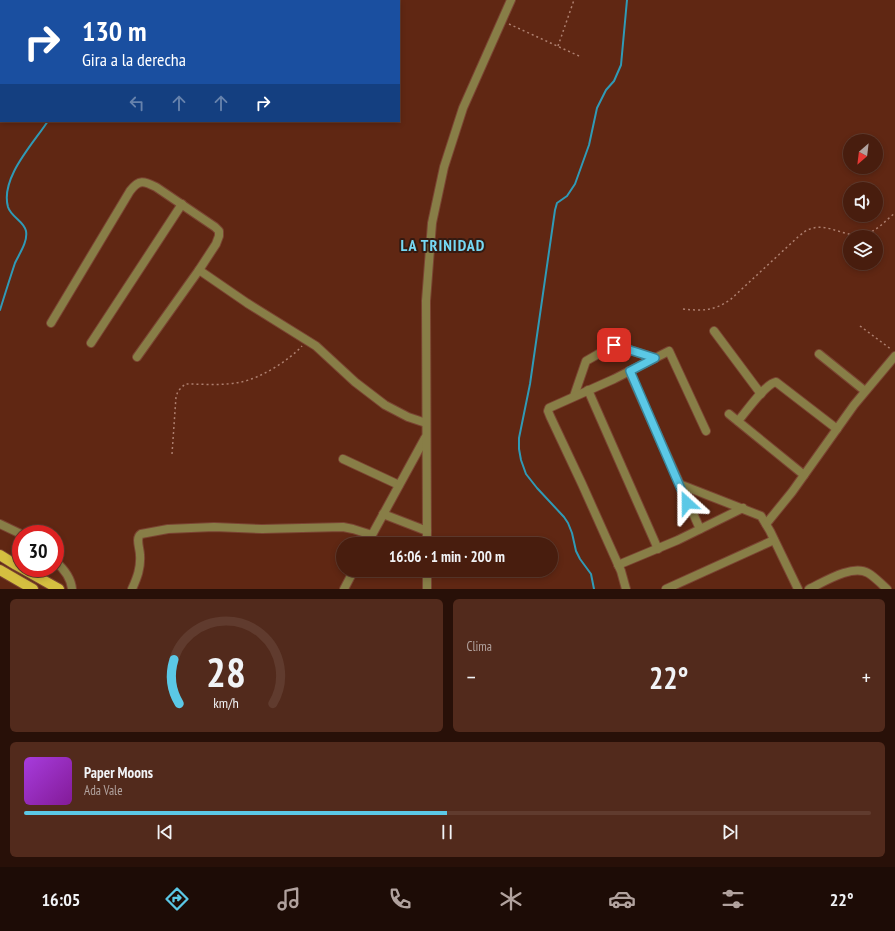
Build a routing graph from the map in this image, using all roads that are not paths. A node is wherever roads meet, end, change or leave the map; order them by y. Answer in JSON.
{"nodes":[{"id":1,"x":511,"y":0,"type":"edge"},
{"id":2,"x":182,"y":204,"type":"junction"},
{"id":3,"x":199,"y":270,"type":"junction"},
{"id":4,"x":51,"y":323,"type":"dead end"},
{"id":5,"x":714,"y":331,"type":"dead end"},
{"id":6,"x":91,"y":343,"type":"dead end"},
{"id":7,"x":819,"y":354,"type":"dead end"},
{"id":8,"x":895,"y":356,"type":"edge"},
{"id":9,"x":137,"y":357,"type":"dead end"},
{"id":10,"x":655,"y":358,"type":"junction"},
{"id":11,"x":630,"y":371,"type":"junction"},
{"id":12,"x":588,"y":390,"type":"junction"},
{"id":13,"x":865,"y":391,"type":"junction"},
{"id":14,"x":760,"y":394,"type":"junction"},
{"id":15,"x":574,"y":396,"type":"junction"},
{"id":16,"x":729,"y":414,"type":"dead end"},
{"id":17,"x":426,"y":422,"type":"junction"},
{"id":18,"x":738,"y":422,"type":"junction"},
{"id":19,"x":837,"y":430,"type":"junction"},
{"id":20,"x":706,"y":431,"type":"dead end"},
{"id":21,"x":426,"y":437,"type":"junction"},
{"id":22,"x":342,"y":459,"type":"dead end"},
{"id":23,"x":804,"y":475,"type":"junction"},
{"id":24,"x":679,"y":484,"type":"junction"},
{"id":25,"x":399,"y":485,"type":"junction"},
{"id":26,"x":743,"y":508,"type":"junction"},
{"id":27,"x":383,"y":514,"type":"junction"},
{"id":28,"x":0,"y":524,"type":"edge"},
{"id":29,"x":766,"y":524,"type":"junction"},
{"id":30,"x":700,"y":529,"type":"junction"},
{"id":31,"x":12,"y":530,"type":"edge"},
{"id":32,"x":427,"y":531,"type":"junction"},
{"id":33,"x":372,"y":535,"type":"joint"},
{"id":34,"x":427,"y":537,"type":"edge"},
{"id":35,"x":774,"y":540,"type":"junction"},
{"id":36,"x":658,"y":548,"type":"junction"},
{"id":37,"x":0,"y":555,"type":"edge"},
{"id":38,"x":618,"y":564,"type":"junction"},
{"id":39,"x":0,"y":570,"type":"edge"},
{"id":40,"x":64,"y":572,"type":"edge"},
{"id":41,"x":0,"y":577,"type":"edge"},
{"id":42,"x":350,"y":577,"type":"edge"},
{"id":43,"x":427,"y":577,"type":"edge"},
{"id":44,"x":21,"y":582,"type":"junction"},
{"id":45,"x":33,"y":589,"type":"edge"},
{"id":46,"x":59,"y":589,"type":"edge"},
{"id":47,"x":72,"y":589,"type":"edge"},
{"id":48,"x":132,"y":589,"type":"edge"},
{"id":49,"x":344,"y":589,"type":"edge"},
{"id":50,"x":427,"y":589,"type":"edge"},
{"id":51,"x":626,"y":589,"type":"edge"},
{"id":52,"x":666,"y":589,"type":"edge"},
{"id":53,"x":798,"y":589,"type":"edge"},
{"id":54,"x":809,"y":589,"type":"edge"},
{"id":55,"x":887,"y":589,"type":"edge"}],
"edges":[{"from":1,"to":17,"type":"street"},
{"from":2,"to":3,"type":"street"},
{"from":2,"to":4,"type":"street"},
{"from":2,"to":6,"type":"street"},
{"from":3,"to":9,"type":"street"},
{"from":3,"to":17,"type":"street"},
{"from":5,"to":14,"type":"street"},
{"from":7,"to":13,"type":"street"},
{"from":8,"to":13,"type":"street"},
{"from":10,"to":11,"type":"street"},
{"from":10,"to":15,"type":"street"},
{"from":10,"to":20,"type":"street"},
{"from":11,"to":12,"type":"street"},
{"from":11,"to":24,"type":"street"},
{"from":12,"to":15,"type":"street"},
{"from":12,"to":36,"type":"street"},
{"from":13,"to":19,"type":"street"},
{"from":14,"to":18,"type":"street"},
{"from":14,"to":19,"type":"street"},
{"from":15,"to":38,"type":"street"},
{"from":16,"to":18,"type":"street"},
{"from":17,"to":21,"type":"street"},
{"from":18,"to":23,"type":"street"},
{"from":19,"to":23,"type":"street"},
{"from":21,"to":25,"type":"street"},
{"from":21,"to":32,"type":"street"},
{"from":22,"to":25,"type":"street"},
{"from":23,"to":29,"type":"street"},
{"from":24,"to":26,"type":"street"},
{"from":24,"to":30,"type":"street"},
{"from":25,"to":27,"type":"street"},
{"from":26,"to":29,"type":"street"},
{"from":26,"to":30,"type":"street"},
{"from":27,"to":32,"type":"street"},
{"from":27,"to":33,"type":"street"},
{"from":28,"to":31,"type":"street"},
{"from":29,"to":35,"type":"street"},
{"from":30,"to":36,"type":"street"},
{"from":32,"to":34,"type":"street"},
{"from":33,"to":48,"type":"street"},
{"from":35,"to":52,"type":"street"},
{"from":35,"to":53,"type":"street"},
{"from":36,"to":38,"type":"street"},
{"from":37,"to":46,"type":"main road"},
{"from":38,"to":51,"type":"street"},
{"from":39,"to":44,"type":"main road"},
{"from":40,"to":47,"type":"street"},
{"from":41,"to":44,"type":"main road"},
{"from":42,"to":49,"type":"street"},
{"from":43,"to":50,"type":"street"},
{"from":44,"to":45,"type":"main road"},
{"from":54,"to":55,"type":"street"}]}
